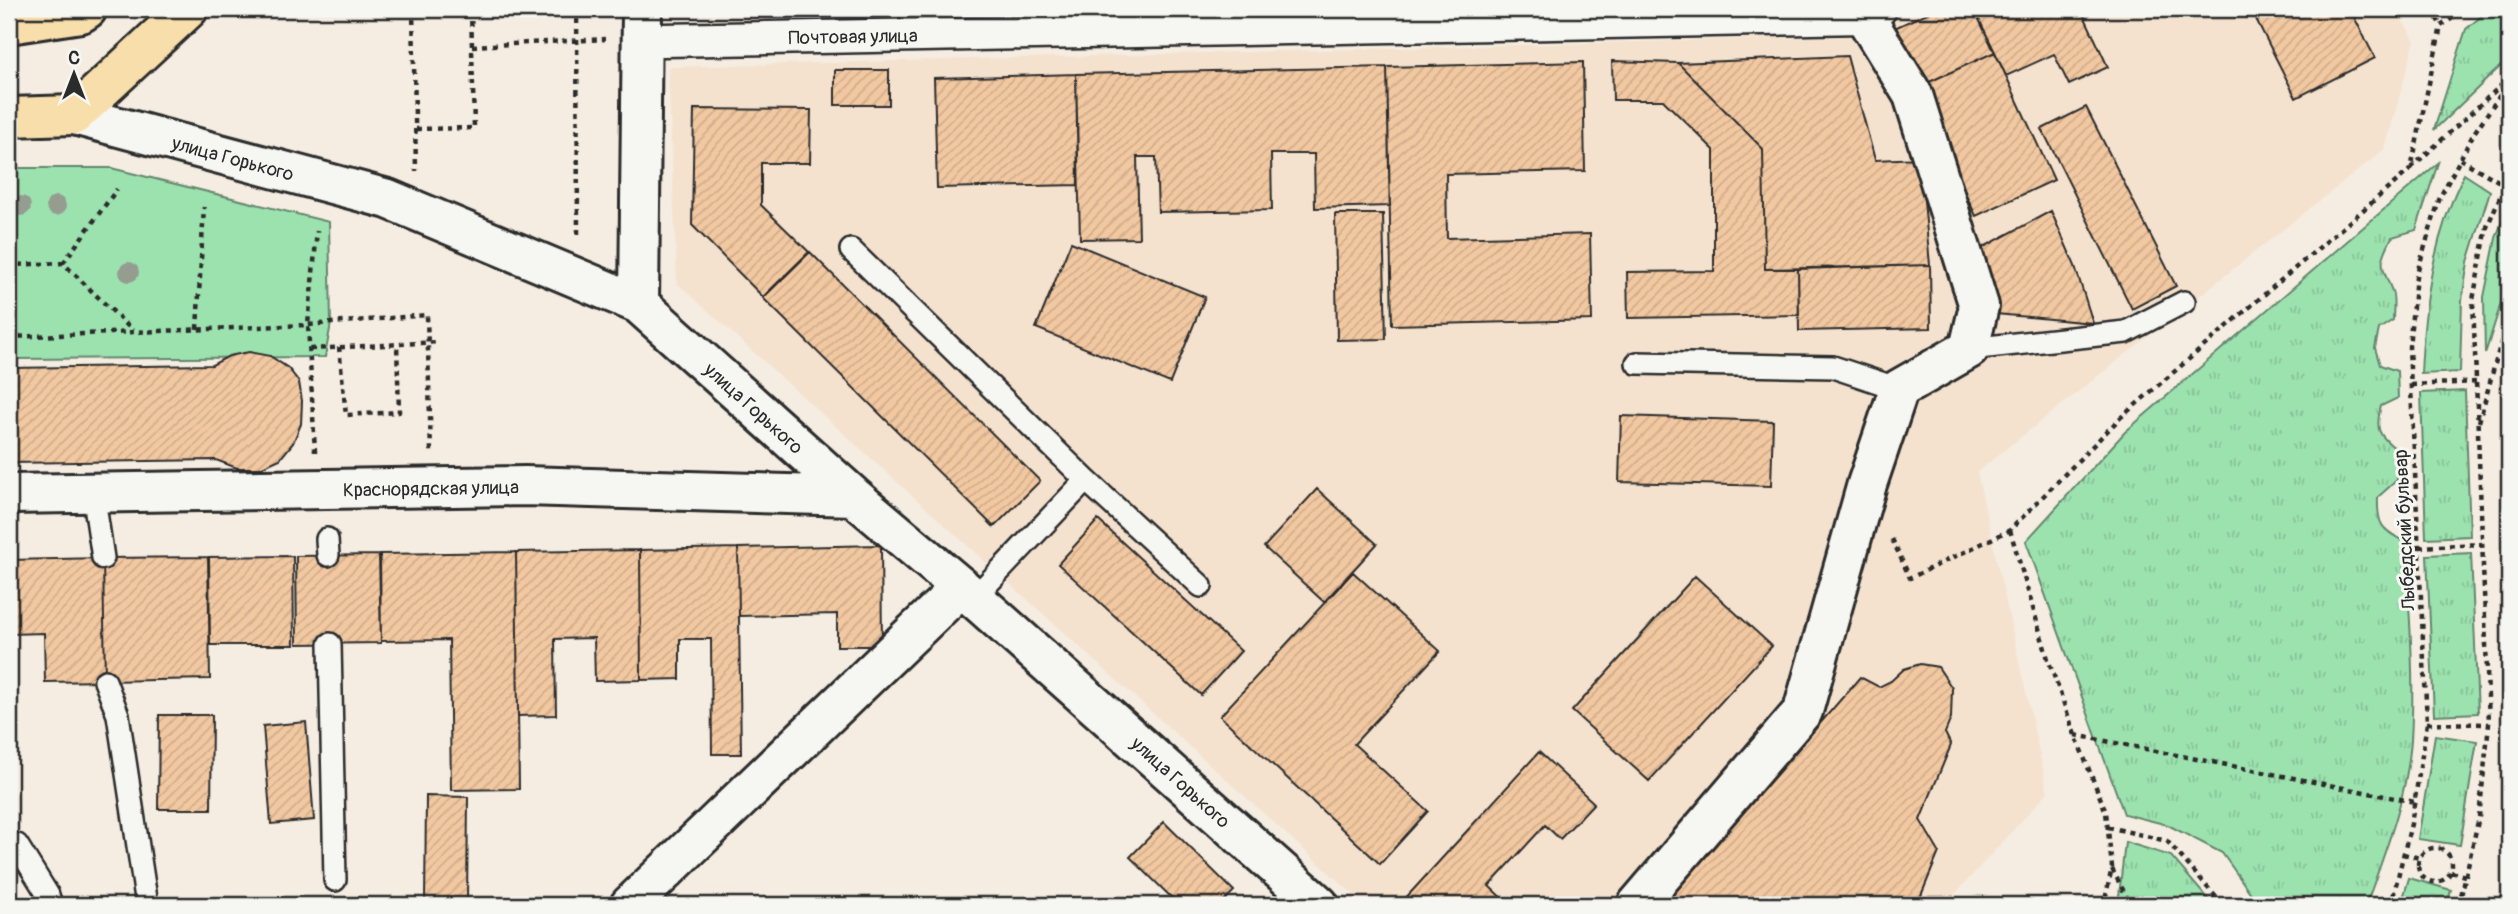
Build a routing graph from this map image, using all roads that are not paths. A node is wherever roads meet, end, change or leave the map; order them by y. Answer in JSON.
{"nodes":[{"id":1,"x":188,"y":9,"type":"edge"},
{"id":2,"x":84,"y":11,"type":"edge"},
{"id":3,"x":1873,"y":13,"type":"edge"},
{"id":4,"x":9,"y":24,"type":"edge"},
{"id":5,"x":653,"y":24,"type":"edge"},
{"id":6,"x":74,"y":115,"type":"junction"},
{"id":7,"x":9,"y":117,"type":"edge"},
{"id":8,"x":851,"y":250,"type":"dead end"},
{"id":9,"x":2184,"y":302,"type":"dead end"},
{"id":10,"x":639,"y":304,"type":"junction"},
{"id":11,"x":1969,"y":349,"type":"junction"},
{"id":12,"x":1637,"y":363,"type":"dead end"},
{"id":13,"x":1899,"y":389,"type":"junction"},
{"id":14,"x":1086,"y":480,"type":"junction"},
{"id":15,"x":93,"y":492,"type":"junction"},
{"id":16,"x":9,"y":494,"type":"edge"},
{"id":17,"x":853,"y":496,"type":"junction"},
{"id":18,"x":103,"y":558,"type":"dead end"},
{"id":19,"x":1201,"y":586,"type":"dead end"},
{"id":20,"x":967,"y":593,"type":"junction"},
{"id":21,"x":330,"y":644,"type":"dead end"},
{"id":22,"x":105,"y":681,"type":"dead end"},
{"id":23,"x":9,"y":845,"type":"edge"},
{"id":24,"x":335,"y":880,"type":"dead end"},
{"id":25,"x":51,"y":905,"type":"edge"},
{"id":26,"x":147,"y":905,"type":"edge"},
{"id":27,"x":630,"y":905,"type":"edge"},
{"id":28,"x":1319,"y":905,"type":"edge"},
{"id":29,"x":1637,"y":905,"type":"edge"}],
"edges":[{"from":1,"to":6,"type":"main road"},
{"from":2,"to":4,"type":"main road"},
{"from":3,"to":5,"type":"street","name":"Почтовая улица"},
{"from":3,"to":11,"type":"street"},
{"from":5,"to":10,"type":"street"},
{"from":6,"to":7,"type":"main road"},
{"from":6,"to":10,"type":"street","name":"улица Горького"},
{"from":8,"to":14,"type":"lane"},
{"from":9,"to":11,"type":"lane"},
{"from":10,"to":17,"type":"street","name":"улица Горького"},
{"from":11,"to":13,"type":"street"},
{"from":12,"to":13,"type":"lane"},
{"from":13,"to":29,"type":"street"},
{"from":14,"to":19,"type":"lane"},
{"from":14,"to":20,"type":"lane"},
{"from":15,"to":16,"type":"street","name":"Краснорядская улица"},
{"from":15,"to":17,"type":"street","name":"Краснорядская улица"},
{"from":15,"to":18,"type":"lane"},
{"from":17,"to":20,"type":"street","name":"улица Горького"},
{"from":20,"to":27,"type":"street"},
{"from":20,"to":28,"type":"street","name":"улица Горького"},
{"from":21,"to":24,"type":"lane"},
{"from":22,"to":26,"type":"lane"},
{"from":23,"to":25,"type":"lane"}]}
